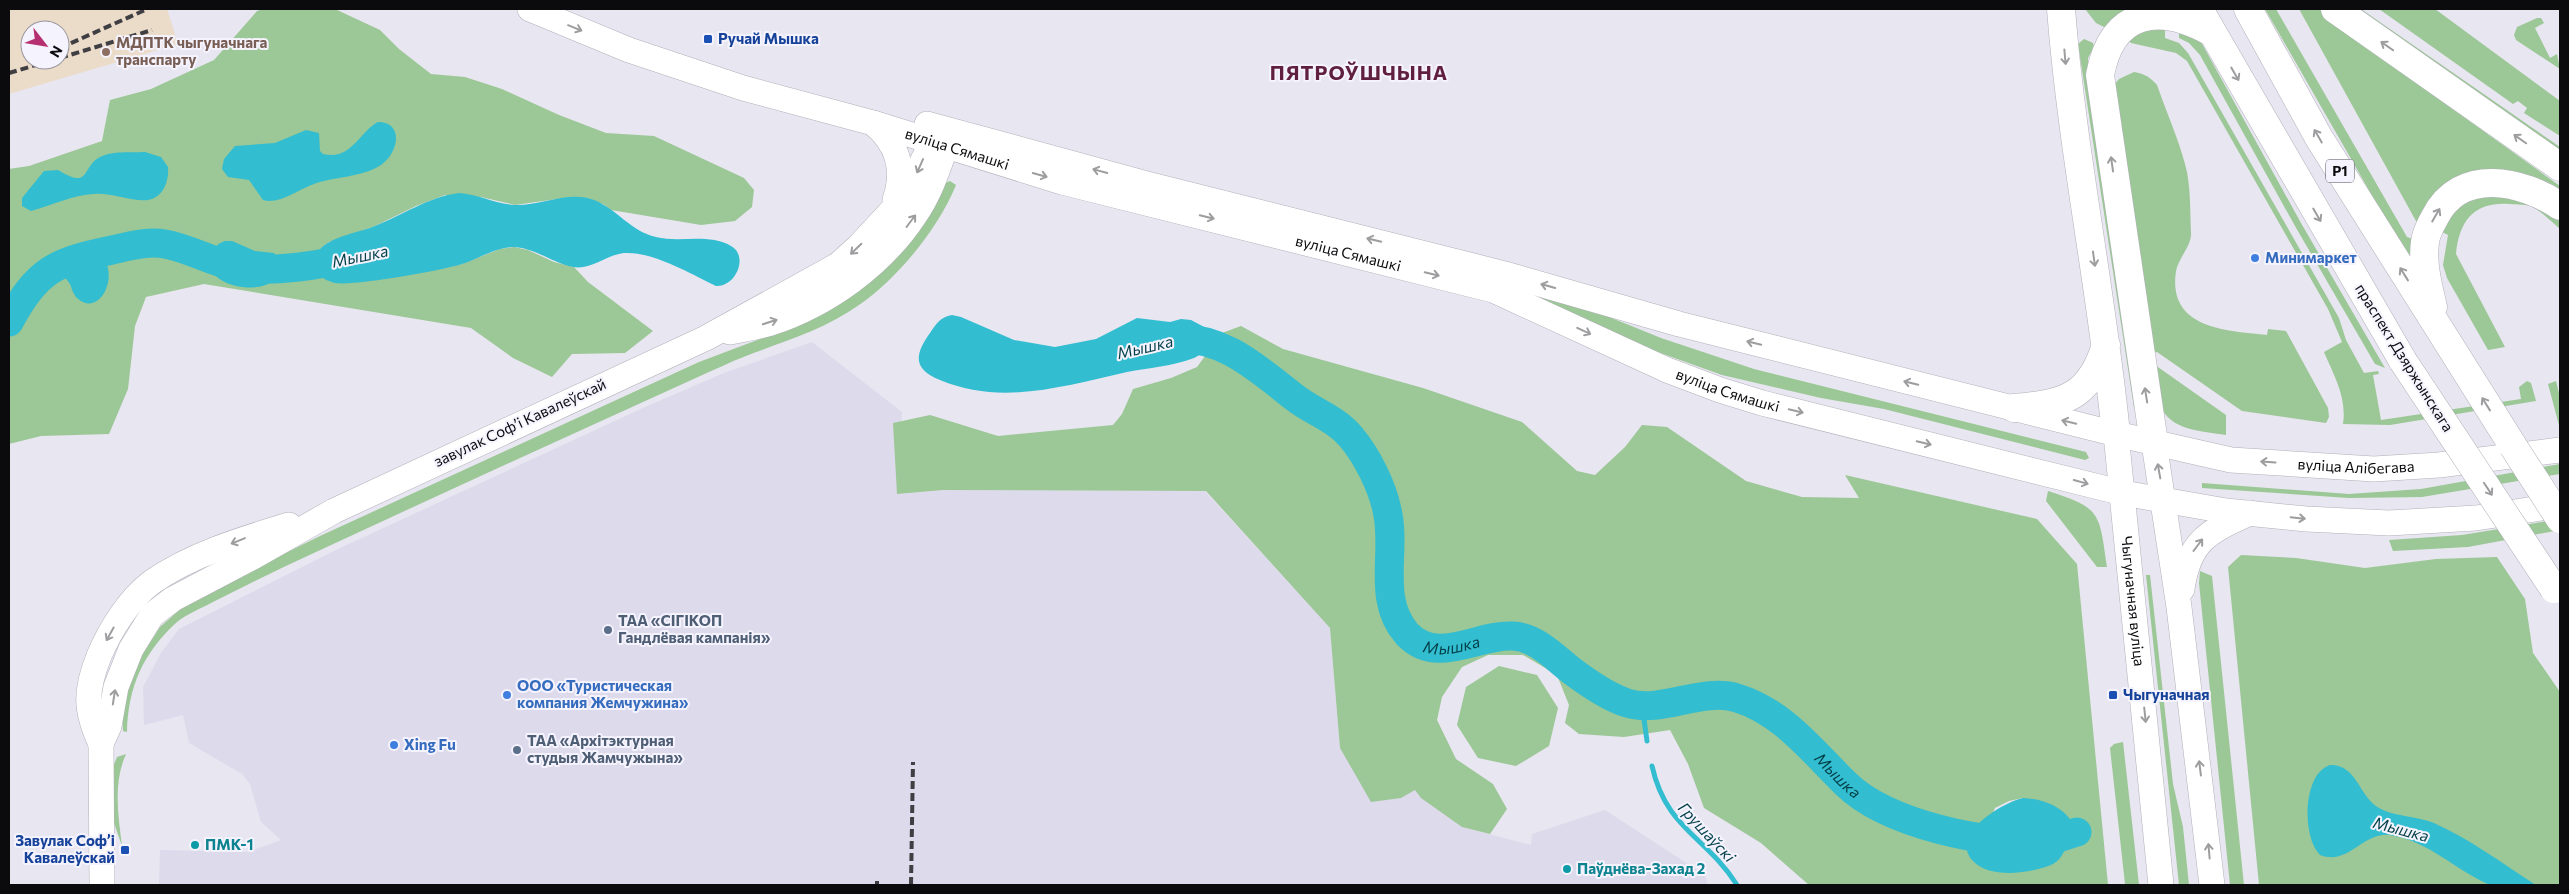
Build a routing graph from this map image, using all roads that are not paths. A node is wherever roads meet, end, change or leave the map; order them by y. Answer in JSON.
{"nodes":[{"id":1,"x":530,"y":9,"type":"edge"},
{"id":2,"x":571,"y":9,"type":"edge"},
{"id":3,"x":2061,"y":9,"type":"edge"},
{"id":4,"x":2248,"y":9,"type":"edge"},
{"id":5,"x":2335,"y":9,"type":"edge"},
{"id":6,"x":2205,"y":21,"type":"edge"},
{"id":7,"x":873,"y":122,"type":"junction"},
{"id":8,"x":944,"y":140,"type":"junction"},
{"id":9,"x":993,"y":162,"type":"junction"},
{"id":10,"x":2560,"y":167,"type":"edge"},
{"id":11,"x":936,"y":174,"type":"junction"},
{"id":12,"x":2560,"y":206,"type":"edge"},
{"id":13,"x":890,"y":213,"type":"junction"},
{"id":14,"x":706,"y":338,"type":"junction"},
{"id":15,"x":2446,"y":341,"type":"junction"},
{"id":16,"x":2106,"y":345,"type":"junction"},
{"id":17,"x":2014,"y":408,"type":"junction"},
{"id":18,"x":2116,"y":434,"type":"junction"},
{"id":19,"x":2154,"y":443,"type":"junction"},
{"id":20,"x":2560,"y":450,"type":"edge"},
{"id":21,"x":2123,"y":493,"type":"junction"},
{"id":22,"x":2164,"y":499,"type":"junction"},
{"id":23,"x":2560,"y":504,"type":"edge"},
{"id":24,"x":2250,"y":513,"type":"junction"},
{"id":25,"x":2560,"y":519,"type":"edge"},
{"id":26,"x":2557,"y":593,"type":"edge"},
{"id":27,"x":2179,"y":607,"type":"junction"},
{"id":28,"x":102,"y":885,"type":"edge"},
{"id":29,"x":2161,"y":885,"type":"edge"},
{"id":30,"x":2212,"y":885,"type":"edge"}],
"edges":[{"from":1,"to":7,"type":"main road","name":"вуліца Сямашкі","one_way":true},
{"from":2,"to":8,"type":"main road","name":"вуліца Сямашкі"},
{"from":3,"to":16,"type":"main road","one_way":true},
{"from":15,"to":4,"type":"main road","number":"Р1","one_way":true},
{"from":10,"to":5,"type":"main road","one_way":true},
{"from":19,"to":6,"type":"main road","one_way":true},
{"from":6,"to":26,"type":"main road","name":"праспект Дзяржынскага","one_way":true,"bridge":true},
{"from":7,"to":8,"type":"main road","name":"вуліца Сямашкі"},
{"from":7,"to":13,"type":"main road"},
{"from":8,"to":9,"type":"main road","name":"вуліца Сямашкі"},
{"from":8,"to":11,"type":"main road","name":"завулак Софʼі Кавалеўскай"},
{"from":8,"to":13,"type":"main road","name":"завулак Софʼі Кавалеўскай","one_way":true},
{"from":17,"to":8,"type":"main road","name":"вуліца Сямашкі","one_way":true},
{"from":9,"to":11,"type":"main road"},
{"from":9,"to":21,"type":"main road","name":"вуліца Сямашкі","one_way":true},
{"from":14,"to":11,"type":"main road","name":"завулак Софʼі Кавалеўскай","one_way":true},
{"from":15,"to":12,"type":"main road","one_way":true},
{"from":13,"to":14,"type":"main road","name":"завулак Софʼі Кавалеўскай","one_way":true},
{"from":14,"to":28,"type":"main road","name":"завулак Софʼі Кавалеўскай"},
{"from":25,"to":15,"type":"main road","number":"Р1","one_way":true,"bridge":true},
{"from":16,"to":17,"type":"main road"},
{"from":16,"to":18,"type":"main road"},
{"from":18,"to":17,"type":"main road","name":"вуліца Сямашкі","one_way":true},
{"from":18,"to":19,"type":"main road","name":"вуліца Сямашкі"},
{"from":18,"to":21,"type":"main road","name":"Чыгуначная вуліца"},
{"from":20,"to":19,"type":"main road","name":"вуліца Алібегава","one_way":true},
{"from":22,"to":19,"type":"main road","one_way":true},
{"from":21,"to":22,"type":"main road","name":"вуліца Сямашкі"},
{"from":21,"to":29,"type":"main road","name":"Чыгуначная вуліца","one_way":true},
{"from":22,"to":24,"type":"main road"},
{"from":22,"to":27,"type":"main road"},
{"from":24,"to":23,"type":"main road","one_way":true},
{"from":27,"to":24,"type":"main road","one_way":true},
{"from":30,"to":27,"type":"main road","one_way":true}]}
